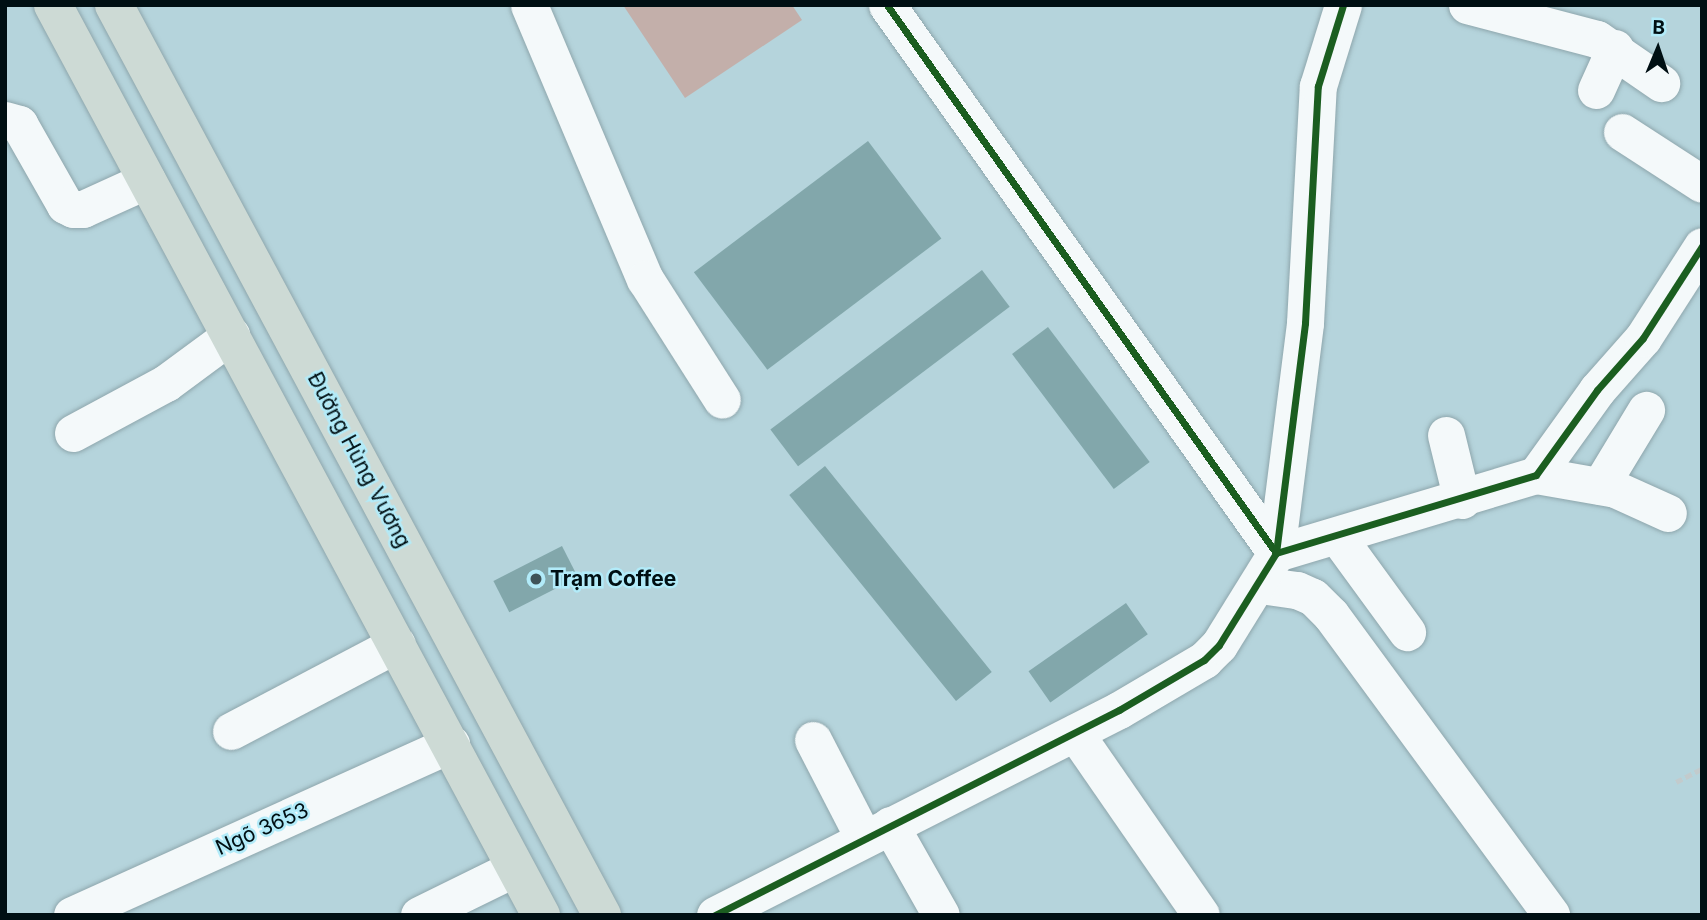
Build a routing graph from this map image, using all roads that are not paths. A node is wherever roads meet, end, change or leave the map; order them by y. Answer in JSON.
{"nodes":[{"id":1,"x":53,"y":5,"type":"edge"},
{"id":2,"x":114,"y":5,"type":"edge"},
{"id":3,"x":529,"y":5,"type":"edge"},
{"id":4,"x":887,"y":5,"type":"edge"},
{"id":5,"x":1343,"y":5,"type":"edge"},
{"id":6,"x":1467,"y":5,"type":"edge"},
{"id":7,"x":1615,"y":48,"type":"junction"},
{"id":8,"x":1661,"y":83,"type":"dead end"},
{"id":9,"x":1596,"y":90,"type":"dead end"},
{"id":10,"x":5,"y":120,"type":"edge"},
{"id":11,"x":1622,"y":132,"type":"dead end"},
{"id":12,"x":147,"y":180,"type":"junction"},
{"id":13,"x":1702,"y":184,"type":"edge"},
{"id":14,"x":1702,"y":246,"type":"edge"},
{"id":15,"x":231,"y":335,"type":"junction"},
{"id":16,"x":722,"y":400,"type":"dead end"},
{"id":17,"x":1646,"y":410,"type":"dead end"},
{"id":18,"x":73,"y":432,"type":"dead end"},
{"id":19,"x":1446,"y":435,"type":"dead end"},
{"id":20,"x":1536,"y":475,"type":"junction"},
{"id":21,"x":1600,"y":486,"type":"junction"},
{"id":22,"x":1462,"y":500,"type":"junction"},
{"id":23,"x":1668,"y":513,"type":"dead end"},
{"id":24,"x":1337,"y":536,"type":"junction"},
{"id":25,"x":1268,"y":569,"type":"junction"},
{"id":26,"x":1407,"y":632,"type":"dead end"},
{"id":27,"x":397,"y":644,"type":"junction"},
{"id":28,"x":232,"y":731,"type":"dead end"},
{"id":29,"x":1075,"y":733,"type":"junction"},
{"id":30,"x":813,"y":740,"type":"dead end"},
{"id":31,"x":451,"y":744,"type":"junction"},
{"id":32,"x":877,"y":832,"type":"junction"},
{"id":33,"x":515,"y":869,"type":"junction"},
{"id":34,"x":72,"y":915,"type":"edge"},
{"id":35,"x":419,"y":915,"type":"edge"},
{"id":36,"x":541,"y":915,"type":"edge"},
{"id":37,"x":602,"y":915,"type":"edge"},
{"id":38,"x":715,"y":915,"type":"edge"},
{"id":39,"x":941,"y":915,"type":"edge"},
{"id":40,"x":1200,"y":915,"type":"edge"},
{"id":41,"x":1551,"y":915,"type":"edge"}],
"edges":[{"from":1,"to":12,"type":"highway"},
{"from":2,"to":37,"type":"highway","name":"Đường Hùng Vương"},
{"from":3,"to":16,"type":"street"},
{"from":4,"to":25,"type":"street"},
{"from":5,"to":25,"type":"street"},
{"from":6,"to":7,"type":"street"},
{"from":7,"to":8,"type":"street"},
{"from":7,"to":9,"type":"street"},
{"from":10,"to":12,"type":"street"},
{"from":11,"to":13,"type":"street"},
{"from":12,"to":15,"type":"highway"},
{"from":14,"to":20,"type":"street"},
{"from":15,"to":18,"type":"street"},
{"from":15,"to":27,"type":"highway"},
{"from":17,"to":21,"type":"street"},
{"from":19,"to":22,"type":"street"},
{"from":20,"to":21,"type":"street"},
{"from":20,"to":22,"type":"street"},
{"from":21,"to":23,"type":"street"},
{"from":22,"to":24,"type":"street"},
{"from":24,"to":25,"type":"street"},
{"from":24,"to":26,"type":"street"},
{"from":25,"to":29,"type":"street"},
{"from":25,"to":41,"type":"street"},
{"from":27,"to":28,"type":"street"},
{"from":27,"to":31,"type":"highway"},
{"from":29,"to":32,"type":"street"},
{"from":29,"to":40,"type":"street"},
{"from":30,"to":32,"type":"street"},
{"from":31,"to":33,"type":"highway"},
{"from":31,"to":34,"type":"street","name":"Ngõ 3653"},
{"from":32,"to":38,"type":"street"},
{"from":32,"to":39,"type":"street"},
{"from":33,"to":35,"type":"street"},
{"from":33,"to":36,"type":"highway"}]}
